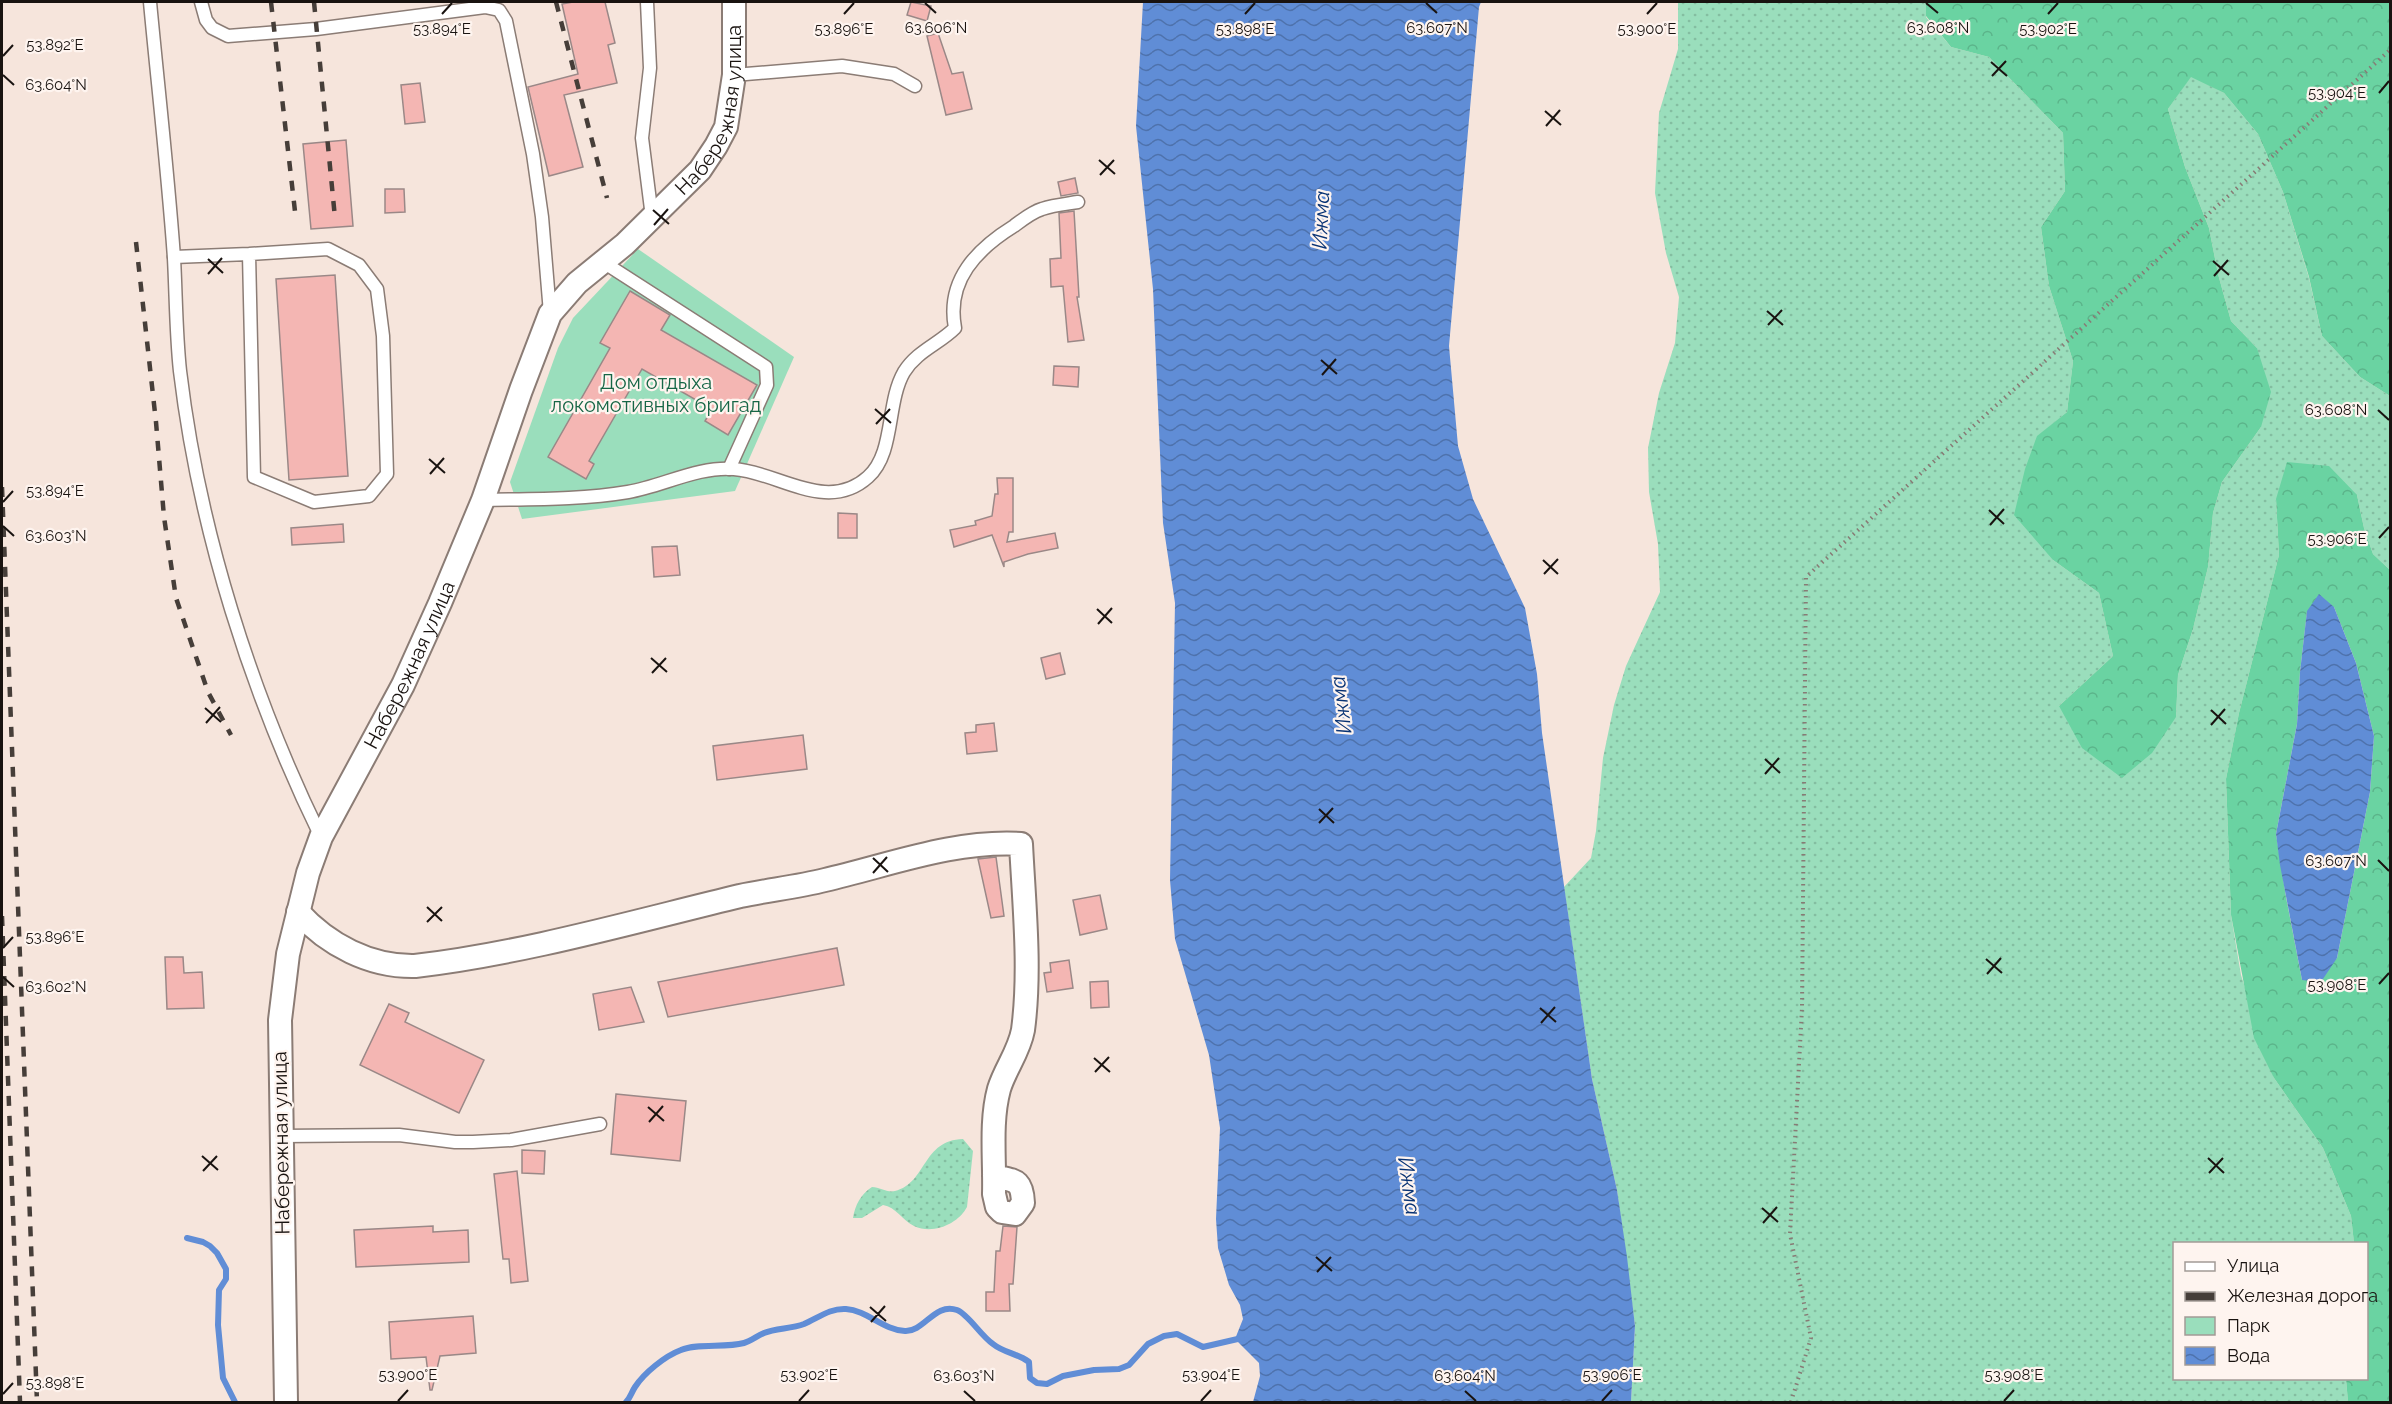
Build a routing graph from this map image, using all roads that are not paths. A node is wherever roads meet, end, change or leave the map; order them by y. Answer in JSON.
{"nodes":[{"id":1,"x":150,"y":2,"type":"edge"},
{"id":2,"x":201,"y":2,"type":"edge"},
{"id":3,"x":647,"y":2,"type":"edge"},
{"id":4,"x":734,"y":2,"type":"edge"},
{"id":5,"x":734,"y":75,"type":"junction"},
{"id":6,"x":915,"y":86,"type":"dead end"},
{"id":7,"x":1078,"y":202,"type":"dead end"},
{"id":8,"x":652,"y":217,"type":"junction"},
{"id":9,"x":249,"y":255,"type":"junction"},
{"id":10,"x":174,"y":257,"type":"junction"},
{"id":11,"x":603,"y":262,"type":"junction"},
{"id":12,"x":550,"y":314,"type":"junction"},
{"id":13,"x":729,"y":469,"type":"junction"},
{"id":14,"x":483,"y":500,"type":"junction"},
{"id":15,"x":321,"y":837,"type":"junction"},
{"id":16,"x":298,"y":912,"type":"junction"},
{"id":17,"x":600,"y":1124,"type":"dead end"},
{"id":18,"x":280,"y":1136,"type":"junction"},
{"id":19,"x":994,"y":1176,"type":"dead end"},
{"id":20,"x":286,"y":1402,"type":"edge"}],
"edges":[{"from":1,"to":10,"type":"lane"},
{"from":2,"to":12,"type":"lane"},
{"from":3,"to":8,"type":"lane"},
{"from":4,"to":5,"type":"street","name":"Набережная улица"},
{"from":5,"to":6,"type":"lane"},
{"from":5,"to":8,"type":"street","name":"Набережная улица"},
{"from":7,"to":13,"type":"lane"},
{"from":8,"to":11,"type":"street","name":"Набережная улица"},
{"from":9,"to":9,"type":"lane"},
{"from":9,"to":10,"type":"lane"},
{"from":10,"to":15,"type":"lane"},
{"from":11,"to":12,"type":"street","name":"Набережная улица"},
{"from":11,"to":13,"type":"lane"},
{"from":12,"to":14,"type":"street","name":"Набережная улица"},
{"from":13,"to":14,"type":"lane"},
{"from":14,"to":15,"type":"street","name":"Набережная улица"},
{"from":15,"to":16,"type":"street","name":"Набережная улица"},
{"from":16,"to":18,"type":"street","name":"Набережная улица"},
{"from":16,"to":19,"type":"street"},
{"from":17,"to":18,"type":"lane"},
{"from":18,"to":20,"type":"street","name":"Набережная улица"}]}
